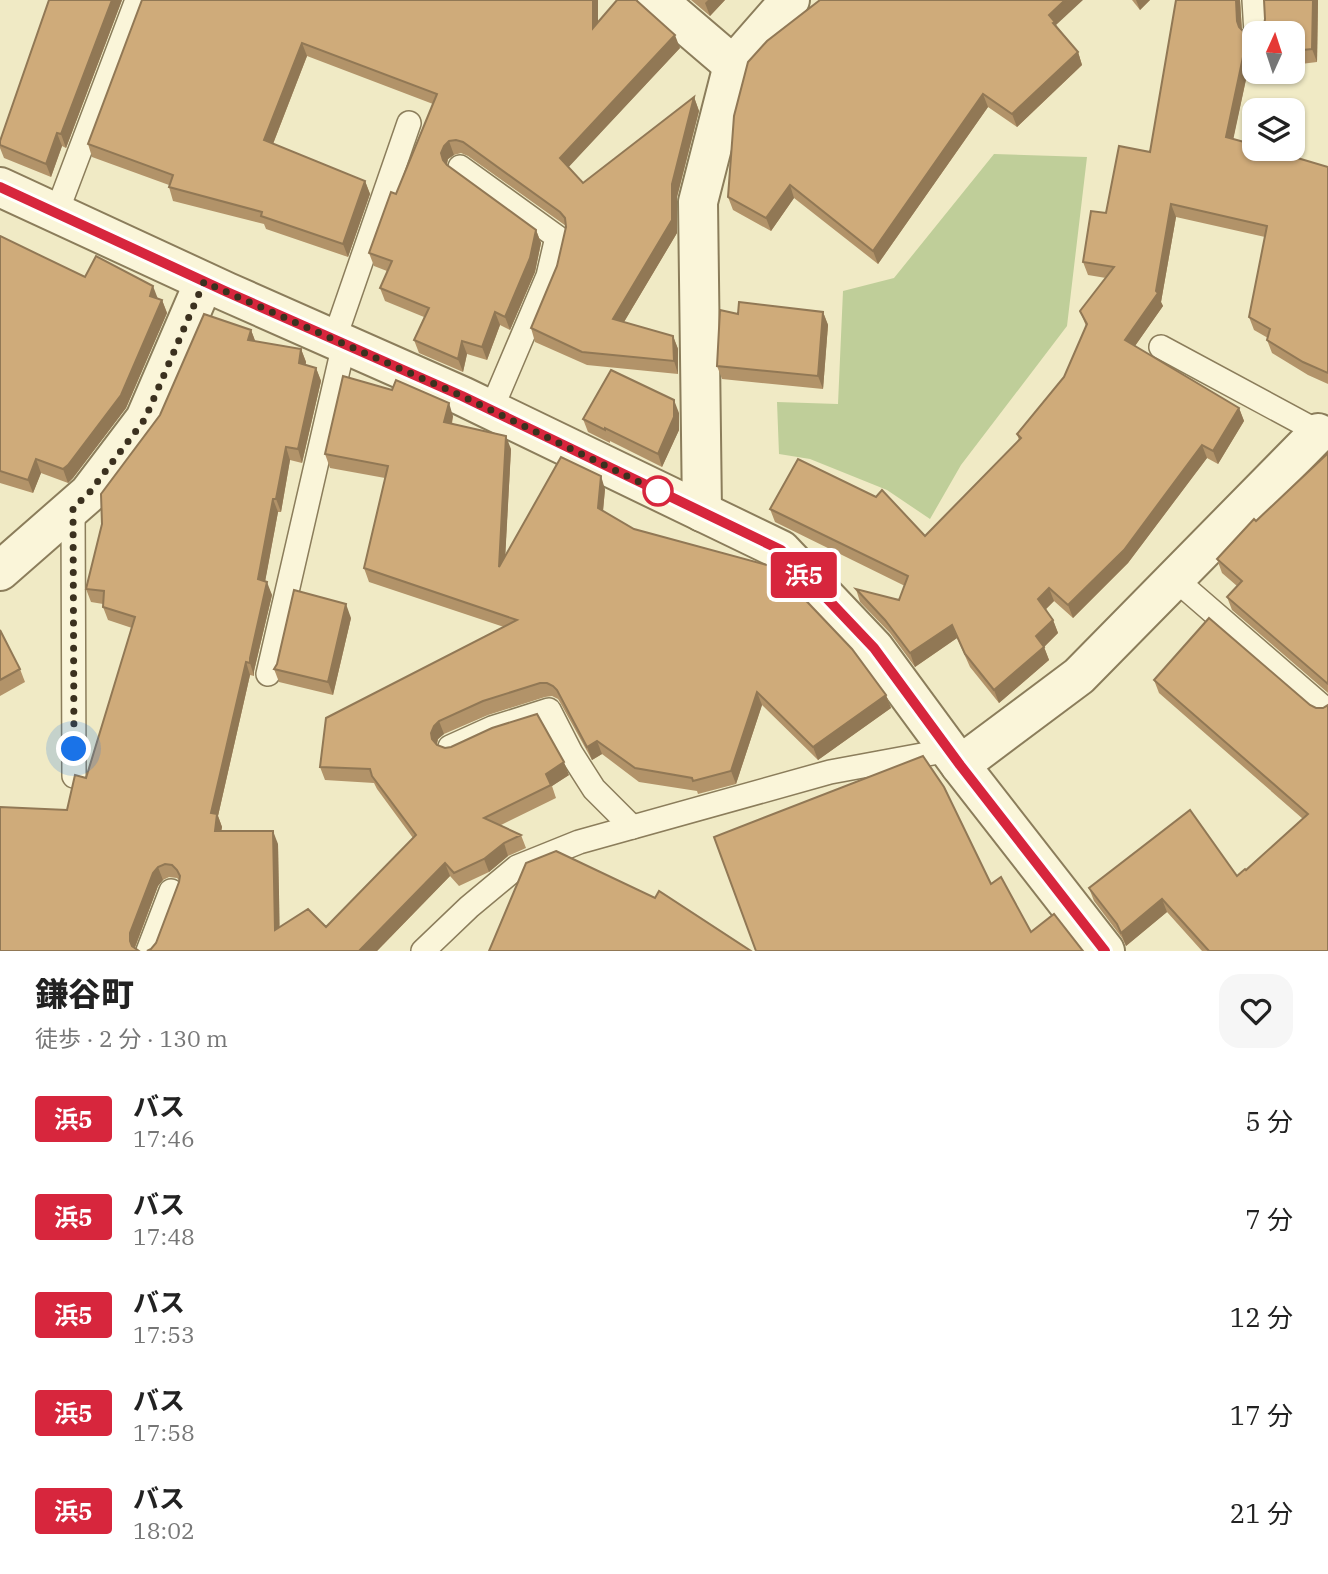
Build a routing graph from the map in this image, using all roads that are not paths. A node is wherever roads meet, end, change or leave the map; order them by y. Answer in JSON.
{"nodes":[{"id":1,"x":137,"y":0,"type":"edge"},
{"id":2,"x":657,"y":0,"type":"edge"},
{"id":3,"x":790,"y":0,"type":"edge"},
{"id":4,"x":1254,"y":0,"type":"edge"},
{"id":5,"x":1255,"y":21,"type":"edge"},
{"id":6,"x":733,"y":65,"type":"junction"},
{"id":7,"x":408,"y":123,"type":"dead end"},
{"id":8,"x":460,"y":167,"type":"edge"},
{"id":9,"x":0,"y":187,"type":"edge"},
{"id":10,"x":56,"y":214,"type":"junction"},
{"id":11,"x":204,"y":282,"type":"junction"},
{"id":12,"x":339,"y":342,"type":"junction"},
{"id":13,"x":1161,"y":347,"type":"dead end"},
{"id":14,"x":491,"y":411,"type":"junction"},
{"id":15,"x":1323,"y":435,"type":"edge"},
{"id":16,"x":73,"y":508,"type":"junction"},
{"id":17,"x":702,"y":512,"type":"junction"},
{"id":18,"x":1,"y":569,"type":"edge"},
{"id":19,"x":1175,"y":579,"type":"junction"},
{"id":20,"x":268,"y":674,"type":"dead end"},
{"id":21,"x":1324,"y":708,"type":"edge"},
{"id":22,"x":450,"y":747,"type":"edge"},
{"id":23,"x":955,"y":757,"type":"junction"},
{"id":24,"x":74,"y":776,"type":"edge"},
{"id":25,"x":632,"y":827,"type":"junction"},
{"id":26,"x":171,"y":891,"type":"edge"},
{"id":27,"x":148,"y":951,"type":"edge"},
{"id":28,"x":423,"y":951,"type":"edge"},
{"id":29,"x":1105,"y":951,"type":"edge"}],
"edges":[{"from":1,"to":10,"type":"lane"},
{"from":2,"to":6,"type":"street"},
{"from":3,"to":6,"type":"street"},
{"from":4,"to":5,"type":"lane"},
{"from":6,"to":17,"type":"street"},
{"from":7,"to":12,"type":"lane"},
{"from":8,"to":14,"type":"lane"},
{"from":9,"to":10,"type":"street"},
{"from":10,"to":11,"type":"street"},
{"from":11,"to":12,"type":"street"},
{"from":11,"to":16,"type":"street"},
{"from":12,"to":14,"type":"street"},
{"from":12,"to":20,"type":"lane"},
{"from":13,"to":15,"type":"lane"},
{"from":14,"to":17,"type":"street"},
{"from":15,"to":19,"type":"street"},
{"from":16,"to":18,"type":"street"},
{"from":16,"to":24,"type":"lane"},
{"from":17,"to":23,"type":"street"},
{"from":19,"to":21,"type":"lane"},
{"from":19,"to":23,"type":"street"},
{"from":22,"to":25,"type":"lane"},
{"from":23,"to":25,"type":"lane"},
{"from":23,"to":29,"type":"street"},
{"from":25,"to":28,"type":"lane"},
{"from":26,"to":27,"type":"lane"}]}
